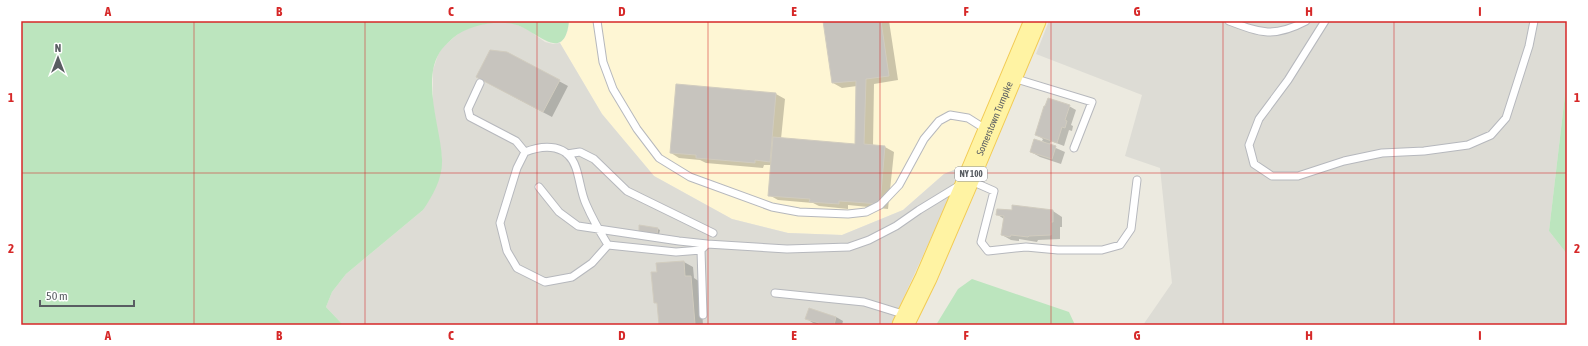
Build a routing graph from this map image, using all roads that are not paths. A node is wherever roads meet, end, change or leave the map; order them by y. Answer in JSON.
{"nodes":[{"id":1,"x":597,"y":21,"type":"edge"},
{"id":2,"x":1035,"y":21,"type":"edge"},
{"id":3,"x":1229,"y":21,"type":"edge"},
{"id":4,"x":1306,"y":21,"type":"edge"},
{"id":5,"x":1325,"y":21,"type":"edge"},
{"id":6,"x":1534,"y":21,"type":"edge"},
{"id":7,"x":1011,"y":78,"type":"junction"},
{"id":8,"x":480,"y":83,"type":"dead end"},
{"id":9,"x":988,"y":131,"type":"junction"},
{"id":10,"x":1074,"y":148,"type":"dead end"},
{"id":11,"x":525,"y":152,"type":"junction"},
{"id":12,"x":567,"y":154,"type":"junction"},
{"id":13,"x":968,"y":180,"type":"junction"},
{"id":14,"x":1137,"y":180,"type":"dead end"},
{"id":15,"x":539,"y":188,"type":"dead end"},
{"id":16,"x":599,"y":229,"type":"junction"},
{"id":17,"x":713,"y":233,"type":"dead end"},
{"id":18,"x":707,"y":244,"type":"junction"},
{"id":19,"x":608,"y":245,"type":"junction"},
{"id":20,"x":701,"y":250,"type":"junction"},
{"id":21,"x":775,"y":293,"type":"dead end"},
{"id":22,"x":703,"y":315,"type":"dead end"},
{"id":23,"x":906,"y":320,"type":"edge"}],
"edges":[{"from":1,"to":9,"type":"lane"},
{"from":2,"to":7,"type":"main road","name":"Somerstown Turnpike","number":"NY 100"},
{"from":3,"to":4,"type":"lane"},
{"from":5,"to":6,"type":"lane"},
{"from":7,"to":9,"type":"main road","name":"Somerstown Turnpike","number":"NY 100"},
{"from":7,"to":10,"type":"lane"},
{"from":8,"to":11,"type":"lane"},
{"from":9,"to":13,"type":"main road","name":"Somerstown Turnpike","number":"NY 100"},
{"from":11,"to":12,"type":"lane"},
{"from":11,"to":19,"type":"lane"},
{"from":12,"to":16,"type":"lane"},
{"from":12,"to":17,"type":"lane"},
{"from":13,"to":14,"type":"lane"},
{"from":13,"to":18,"type":"lane"},
{"from":13,"to":23,"type":"main road","name":"Somerstown Turnpike","number":"NY 100"},
{"from":15,"to":16,"type":"lane"},
{"from":16,"to":18,"type":"lane"},
{"from":16,"to":19,"type":"lane"},
{"from":18,"to":20,"type":"lane"},
{"from":19,"to":20,"type":"lane"},
{"from":20,"to":22,"type":"lane"},
{"from":21,"to":23,"type":"lane"}]}
